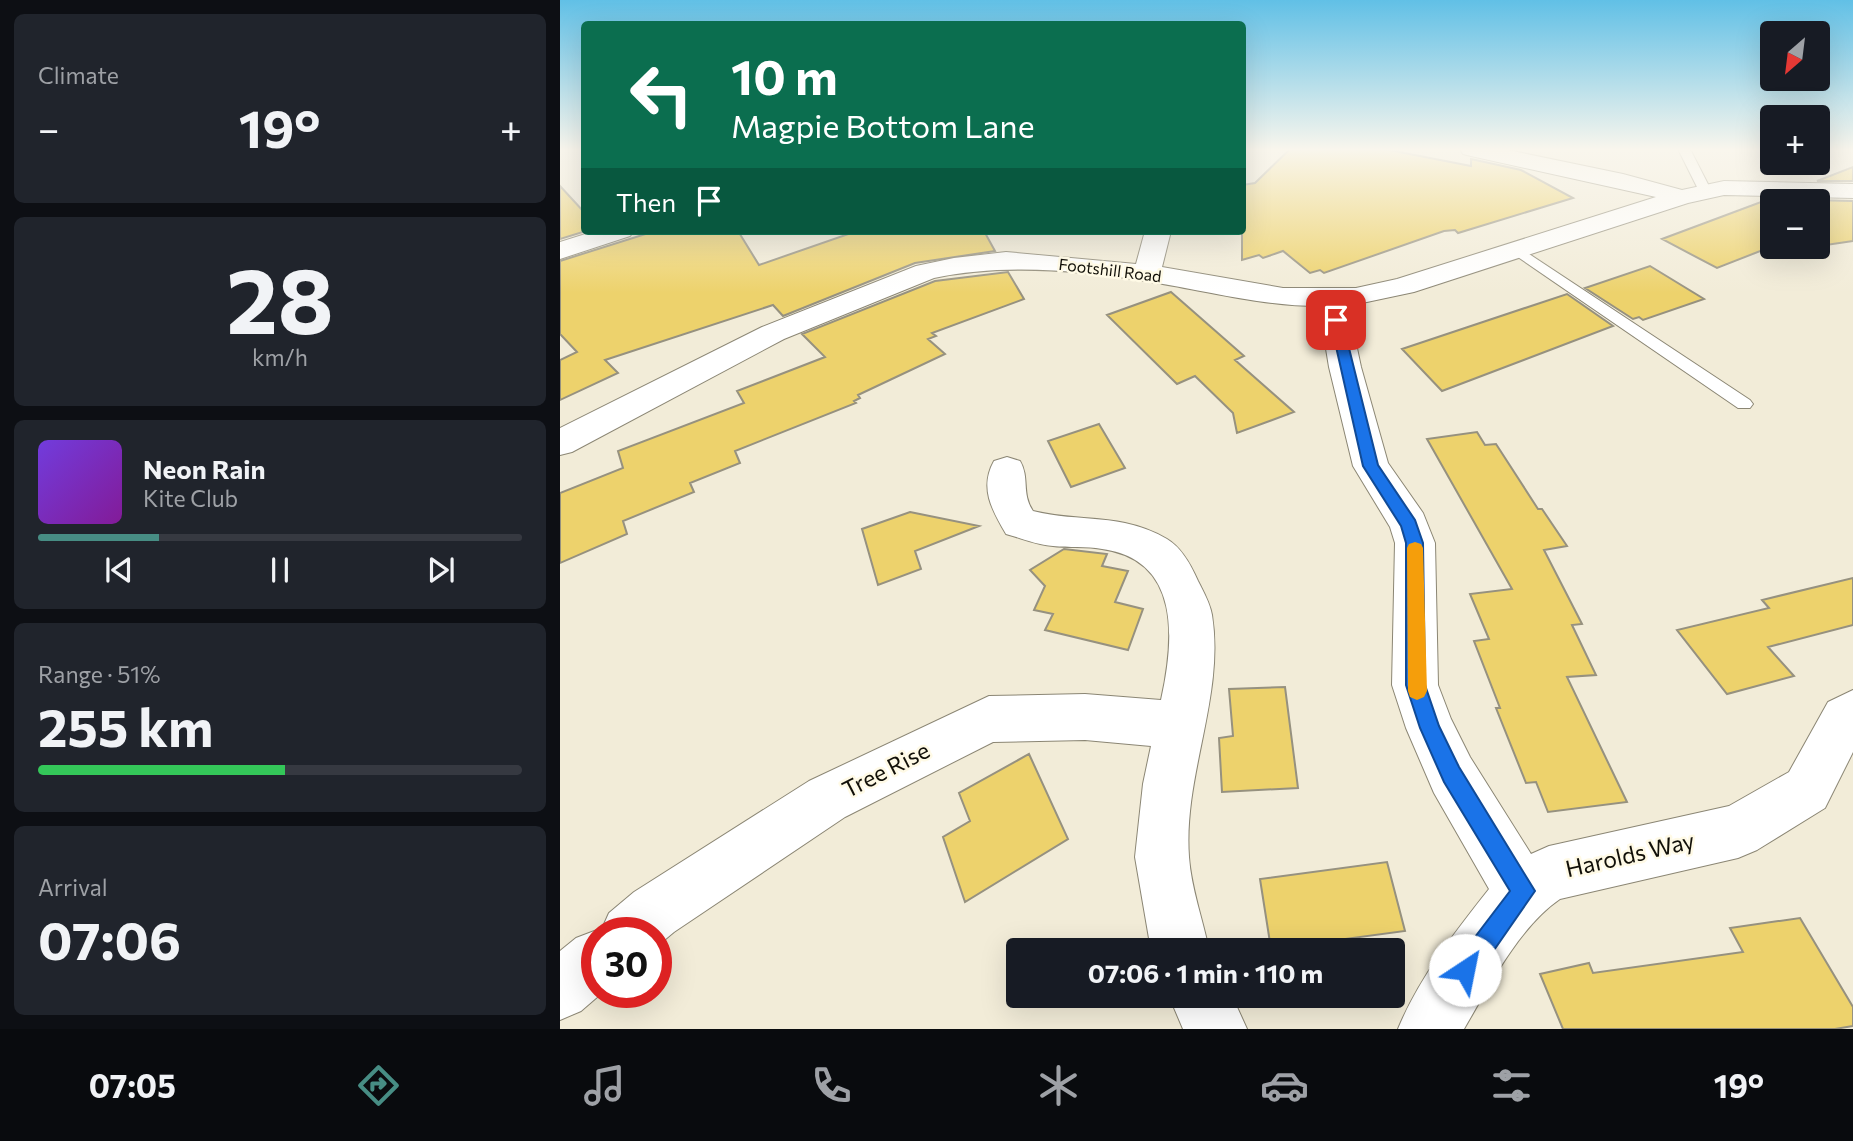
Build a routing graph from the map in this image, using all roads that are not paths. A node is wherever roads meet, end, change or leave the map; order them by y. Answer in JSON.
{"nodes":[{"id":1,"x":1687,"y":197,"type":"edge"},
{"id":2,"x":609,"y":235,"type":"edge"},
{"id":3,"x":1157,"y":235,"type":"edge"},
{"id":4,"x":1517,"y":250,"type":"junction"},
{"id":5,"x":560,"y":251,"type":"edge"},
{"id":6,"x":1147,"y":273,"type":"junction"},
{"id":7,"x":1332,"y":297,"type":"junction"},
{"id":8,"x":1744,"y":404,"type":"dead end"},
{"id":9,"x":560,"y":443,"type":"edge"},
{"id":10,"x":1007,"y":470,"type":"dead end"},
{"id":11,"x":1853,"y":713,"type":"edge"},
{"id":12,"x":1179,"y":725,"type":"junction"},
{"id":13,"x":1523,"y":891,"type":"junction"},
{"id":14,"x":648,"y":917,"type":"edge"},
{"id":15,"x":1178,"y":938,"type":"edge"},
{"id":16,"x":581,"y":972,"type":"edge"},
{"id":17,"x":560,"y":990,"type":"edge"},
{"id":18,"x":1205,"y":1008,"type":"edge"},
{"id":19,"x":1216,"y":1029,"type":"edge"},
{"id":20,"x":1429,"y":1029,"type":"edge"}],
"edges":[{"from":1,"to":4,"type":"street","name":"Footshill Road"},
{"from":2,"to":5,"type":"street"},
{"from":3,"to":6,"type":"street"},
{"from":4,"to":7,"type":"street","name":"Footshill Road"},
{"from":4,"to":8,"type":"lane"},
{"from":6,"to":7,"type":"street","name":"Footshill Road"},
{"from":6,"to":9,"type":"street","name":"Footshill Road"},
{"from":7,"to":13,"type":"street"},
{"from":10,"to":12,"type":"street"},
{"from":11,"to":13,"type":"street","name":"Harolds Way"},
{"from":12,"to":14,"type":"street","name":"Tree Rise"},
{"from":12,"to":15,"type":"street"},
{"from":13,"to":20,"type":"street","name":"Harolds Way"},
{"from":16,"to":17,"type":"street"},
{"from":18,"to":19,"type":"street"}]}
